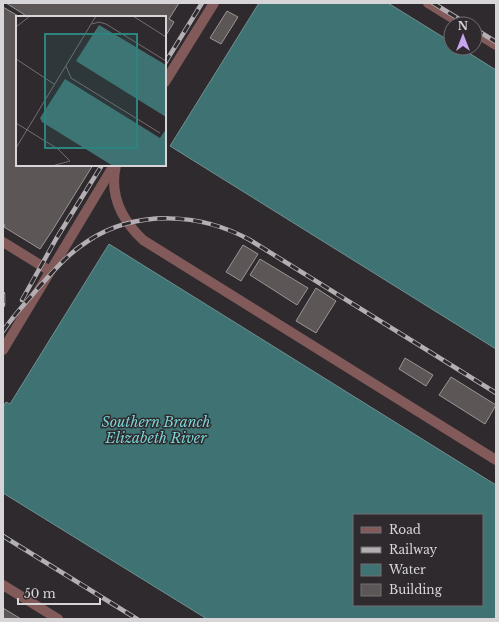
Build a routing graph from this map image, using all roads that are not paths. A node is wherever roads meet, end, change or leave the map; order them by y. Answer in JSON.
{"nodes":[{"id":1,"x":214,"y":3,"type":"edge"},
{"id":2,"x":428,"y":3,"type":"edge"},
{"id":3,"x":449,"y":16,"type":"edge"},
{"id":4,"x":483,"y":37,"type":"edge"},
{"id":5,"x":496,"y":45,"type":"edge"},
{"id":6,"x":166,"y":80,"type":"edge"},
{"id":7,"x":114,"y":166,"type":"edge"},
{"id":8,"x":115,"y":166,"type":"edge"},
{"id":9,"x":3,"y":242,"type":"edge"},
{"id":10,"x":50,"y":271,"type":"junction"},
{"id":11,"x":3,"y":350,"type":"edge"},
{"id":12,"x":496,"y":460,"type":"edge"},
{"id":13,"x":3,"y":585,"type":"edge"},
{"id":14,"x":58,"y":619,"type":"edge"}],
"edges":[{"from":1,"to":6,"type":"street"},
{"from":2,"to":3,"type":"street"},
{"from":4,"to":5,"type":"street"},
{"from":7,"to":10,"type":"street"},
{"from":8,"to":12,"type":"street"},
{"from":9,"to":10,"type":"street"},
{"from":10,"to":11,"type":"street"},
{"from":13,"to":14,"type":"street"}]}
